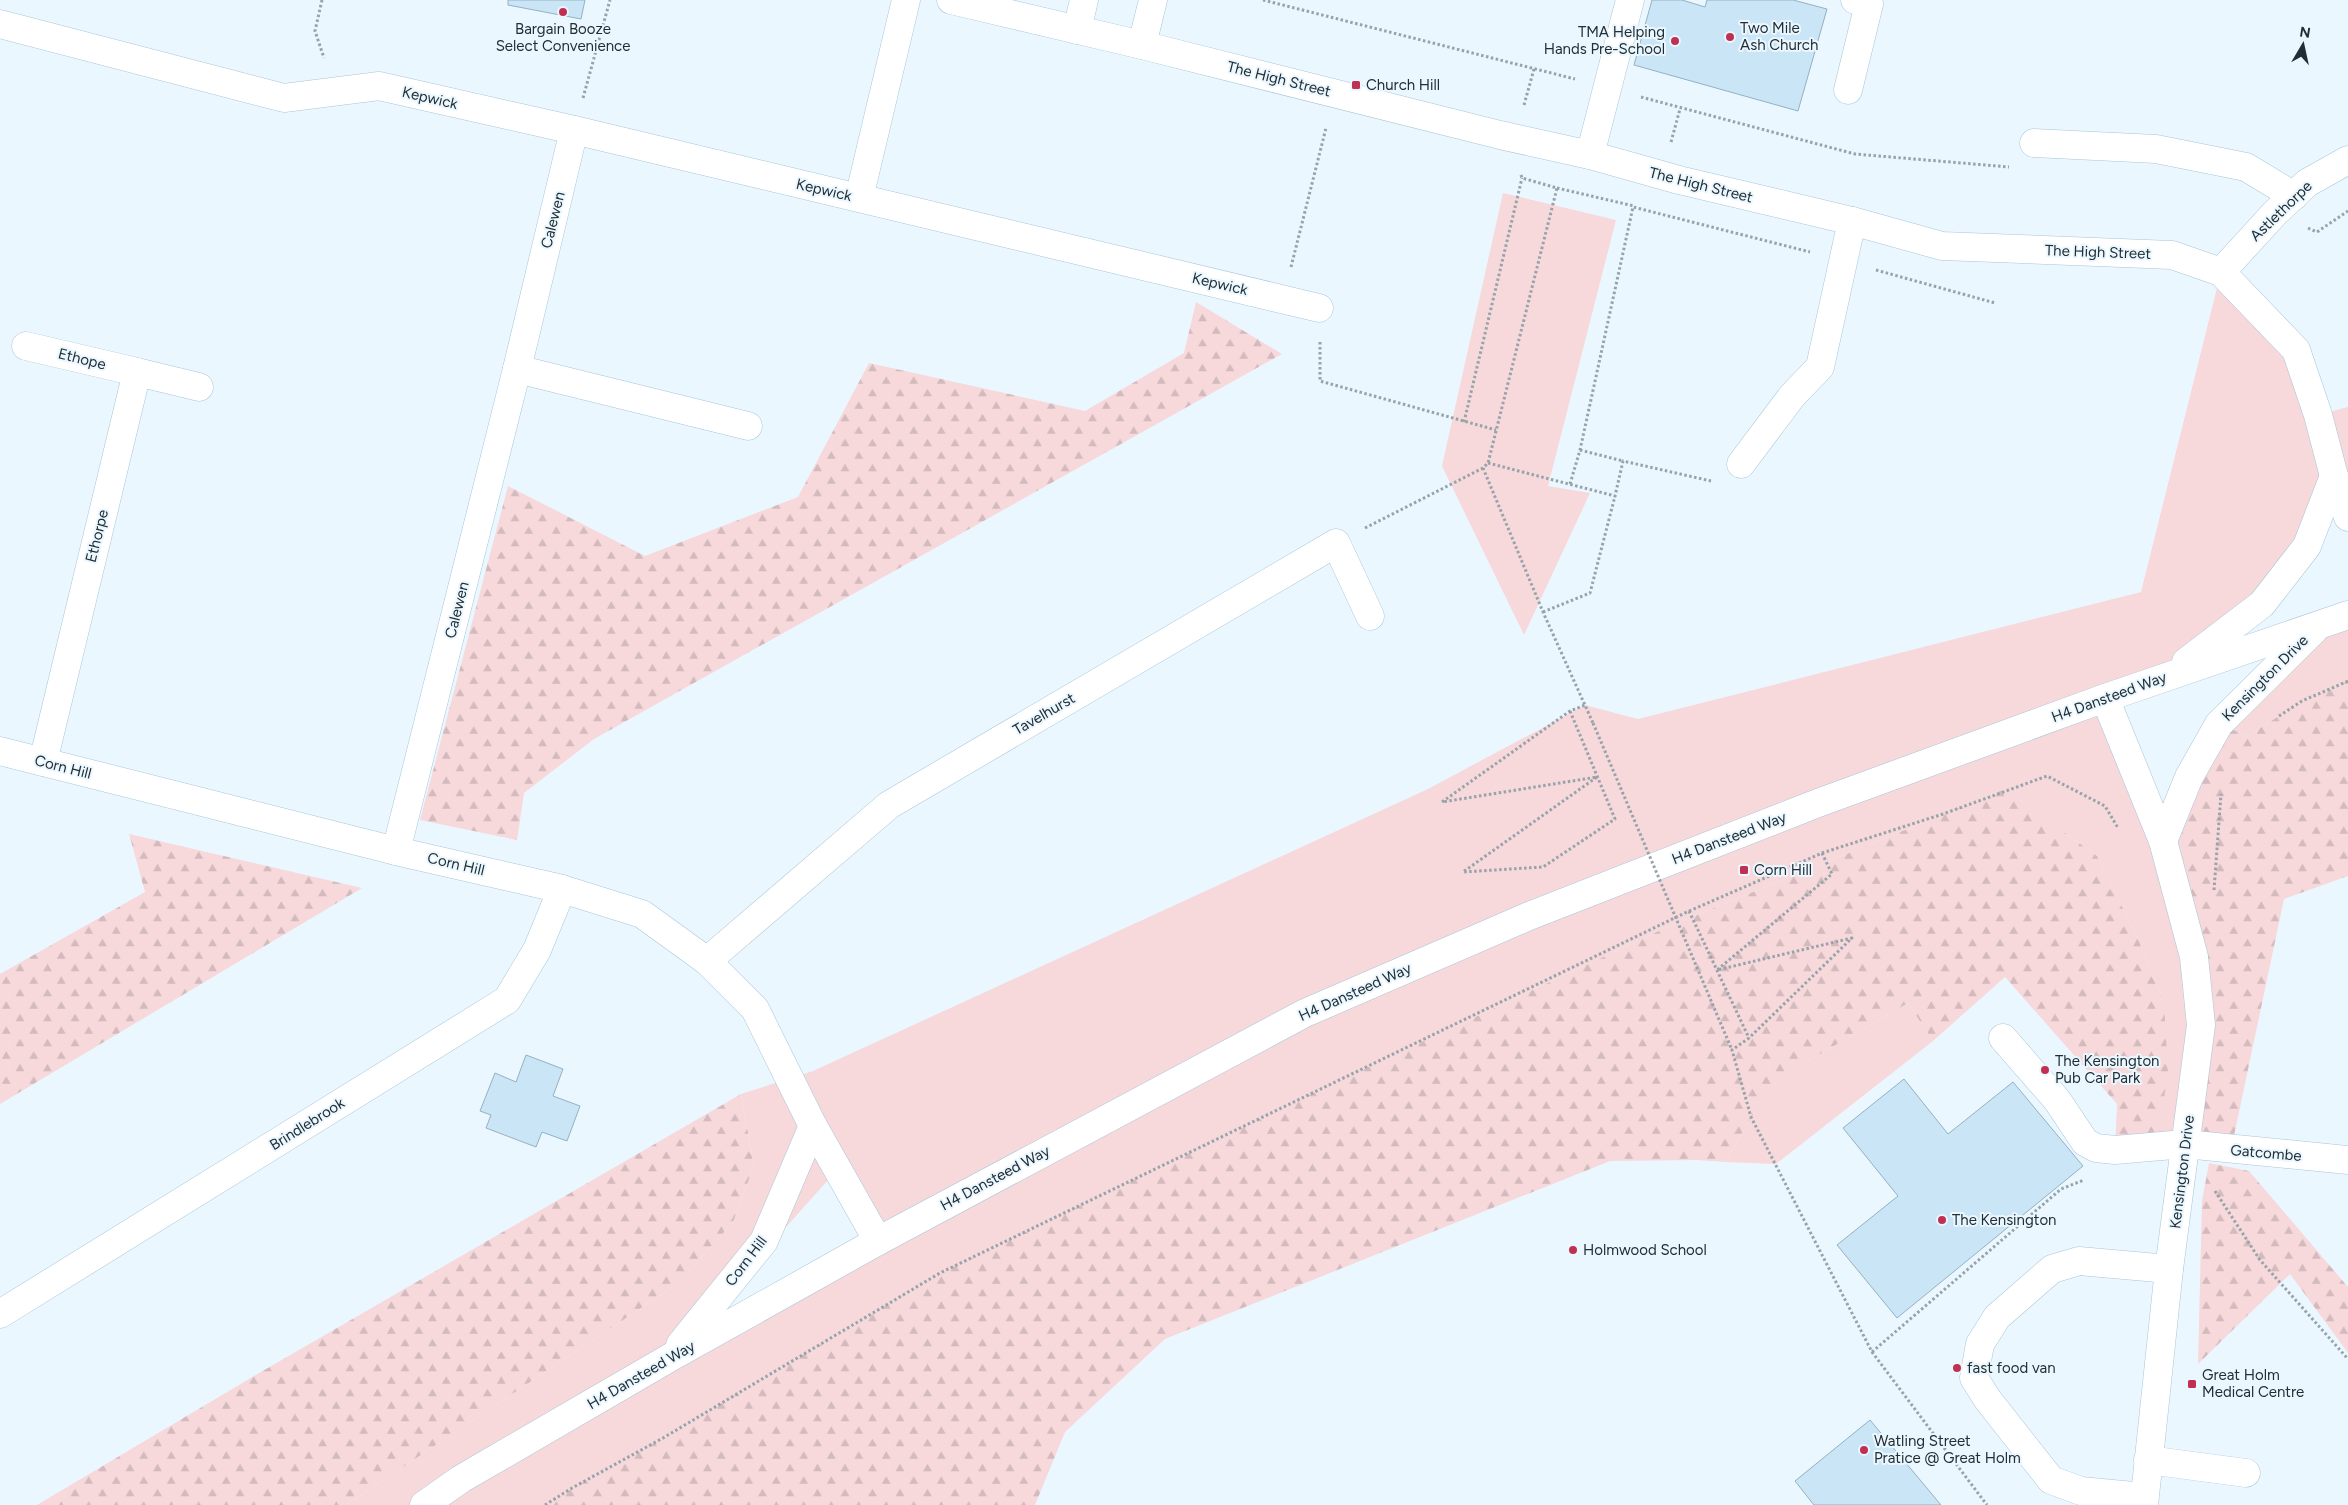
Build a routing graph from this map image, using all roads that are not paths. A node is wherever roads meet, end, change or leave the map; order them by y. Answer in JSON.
{"nodes":[{"id":1,"x":906,"y":0,"type":"edge"},
{"id":2,"x":951,"y":0,"type":"edge"},
{"id":3,"x":1084,"y":0,"type":"edge"},
{"id":4,"x":1153,"y":0,"type":"edge"},
{"id":5,"x":1630,"y":0,"type":"edge"},
{"id":6,"x":1855,"y":0,"type":"edge"},
{"id":7,"x":0,"y":24,"type":"edge"},
{"id":8,"x":1077,"y":30,"type":"junction"},
{"id":9,"x":1142,"y":45,"type":"junction"},
{"id":10,"x":1848,"y":90,"type":"dead end"},
{"id":11,"x":574,"y":130,"type":"junction"},
{"id":12,"x":2034,"y":143,"type":"dead end"},
{"id":13,"x":1590,"y":155,"type":"junction"},
{"id":14,"x":2348,"y":160,"type":"edge"},
{"id":15,"x":859,"y":198,"type":"junction"},
{"id":16,"x":2285,"y":204,"type":"junction"},
{"id":17,"x":1852,"y":222,"type":"junction"},
{"id":18,"x":2220,"y":272,"type":"junction"},
{"id":19,"x":1319,"y":308,"type":"road end"},
{"id":20,"x":26,"y":346,"type":"dead end"},
{"id":21,"x":517,"y":369,"type":"junction"},
{"id":22,"x":137,"y":372,"type":"junction"},
{"id":23,"x":199,"y":387,"type":"dead end"},
{"id":24,"x":748,"y":426,"type":"dead end"},
{"id":25,"x":1741,"y":464,"type":"road end"},
{"id":26,"x":2334,"y":476,"type":"junction"},
{"id":27,"x":2348,"y":517,"type":"edge"},
{"id":28,"x":2348,"y":615,"type":"edge"},
{"id":29,"x":1370,"y":616,"type":"dead end"},
{"id":30,"x":2318,"y":626,"type":"junction"},
{"id":31,"x":2169,"y":675,"type":"junction"},
{"id":32,"x":2105,"y":698,"type":"junction"},
{"id":33,"x":0,"y":751,"type":"edge"},
{"id":34,"x":43,"y":762,"type":"junction"},
{"id":35,"x":2163,"y":841,"type":"junction"},
{"id":36,"x":396,"y":850,"type":"junction"},
{"id":37,"x":562,"y":889,"type":"junction"},
{"id":38,"x":707,"y":961,"type":"junction"},
{"id":39,"x":2003,"y":1038,"type":"dead end"},
{"id":40,"x":813,"y":1126,"type":"junction"},
{"id":41,"x":2185,"y":1144,"type":"junction"},
{"id":42,"x":2348,"y":1160,"type":"edge"},
{"id":43,"x":878,"y":1241,"type":"junction"},
{"id":44,"x":2169,"y":1269,"type":"junction"},
{"id":45,"x":0,"y":1314,"type":"edge"},
{"id":46,"x":671,"y":1357,"type":"junction"},
{"id":47,"x":2148,"y":1460,"type":"junction"},
{"id":48,"x":2246,"y":1473,"type":"dead end"},
{"id":49,"x":2144,"y":1501,"type":"edge"},
{"id":50,"x":424,"y":1505,"type":"edge"}],
"edges":[{"from":1,"to":15,"type":"street","name":"Kepwick"},
{"from":2,"to":8,"type":"street","name":"The High Street"},
{"from":3,"to":8,"type":"street"},
{"from":4,"to":9,"type":"street"},
{"from":5,"to":13,"type":"street"},
{"from":6,"to":10,"type":"street"},
{"from":7,"to":11,"type":"street","name":"Kepwick"},
{"from":8,"to":9,"type":"street","name":"The High Street"},
{"from":9,"to":13,"type":"street","name":"The High Street"},
{"from":11,"to":15,"type":"street","name":"Kepwick"},
{"from":11,"to":21,"type":"street","name":"Calewen"},
{"from":12,"to":16,"type":"street"},
{"from":13,"to":17,"type":"street","name":"The High Street"},
{"from":14,"to":16,"type":"street","name":"Astlethorpe"},
{"from":15,"to":19,"type":"street","name":"Kepwick"},
{"from":16,"to":18,"type":"street","name":"Astlethorpe"},
{"from":17,"to":18,"type":"street","name":"The High Street"},
{"from":17,"to":25,"type":"street"},
{"from":18,"to":26,"type":"street","name":"The High Street"},
{"from":20,"to":22,"type":"street","name":"Ethope"},
{"from":21,"to":24,"type":"street"},
{"from":21,"to":36,"type":"street","name":"Calewen"},
{"from":22,"to":23,"type":"street"},
{"from":22,"to":34,"type":"street","name":"Ethorpe"},
{"from":26,"to":27,"type":"street","name":"The High Street"},
{"from":26,"to":31,"type":"street"},
{"from":28,"to":30,"type":"street","name":"H4 Dansteed Way"},
{"from":29,"to":38,"type":"street","name":"Tavelhurst"},
{"from":30,"to":31,"type":"street","name":"H4 Dansteed Way"},
{"from":30,"to":35,"type":"street","name":"Kensington Drive"},
{"from":31,"to":32,"type":"street","name":"H4 Dansteed Way"},
{"from":32,"to":35,"type":"street","name":"Kensington Drive"},
{"from":32,"to":43,"type":"street","name":"H4 Dansteed Way"},
{"from":33,"to":34,"type":"street","name":"Corn Hill"},
{"from":34,"to":36,"type":"street","name":"Corn Hill"},
{"from":35,"to":41,"type":"street","name":"Kensington Drive"},
{"from":36,"to":37,"type":"street","name":"Corn Hill"},
{"from":37,"to":38,"type":"street","name":"Corn Hill"},
{"from":37,"to":45,"type":"street","name":"Brindlebrook"},
{"from":38,"to":40,"type":"street","name":"Corn Hill"},
{"from":39,"to":41,"type":"street","name":"Gatcombe"},
{"from":40,"to":43,"type":"street","name":"Corn Hill"},
{"from":40,"to":46,"type":"street","name":"Corn Hill"},
{"from":41,"to":42,"type":"street","name":"Gatcombe"},
{"from":41,"to":44,"type":"street","name":"Kensington Drive"},
{"from":43,"to":46,"type":"street","name":"H4 Dansteed Way"},
{"from":44,"to":47,"type":"street","name":"Kensington Drive"},
{"from":44,"to":49,"type":"street"},
{"from":46,"to":50,"type":"street","name":"H4 Dansteed Way"},
{"from":47,"to":48,"type":"street"},
{"from":47,"to":49,"type":"street","name":"Kensington Drive"}]}
